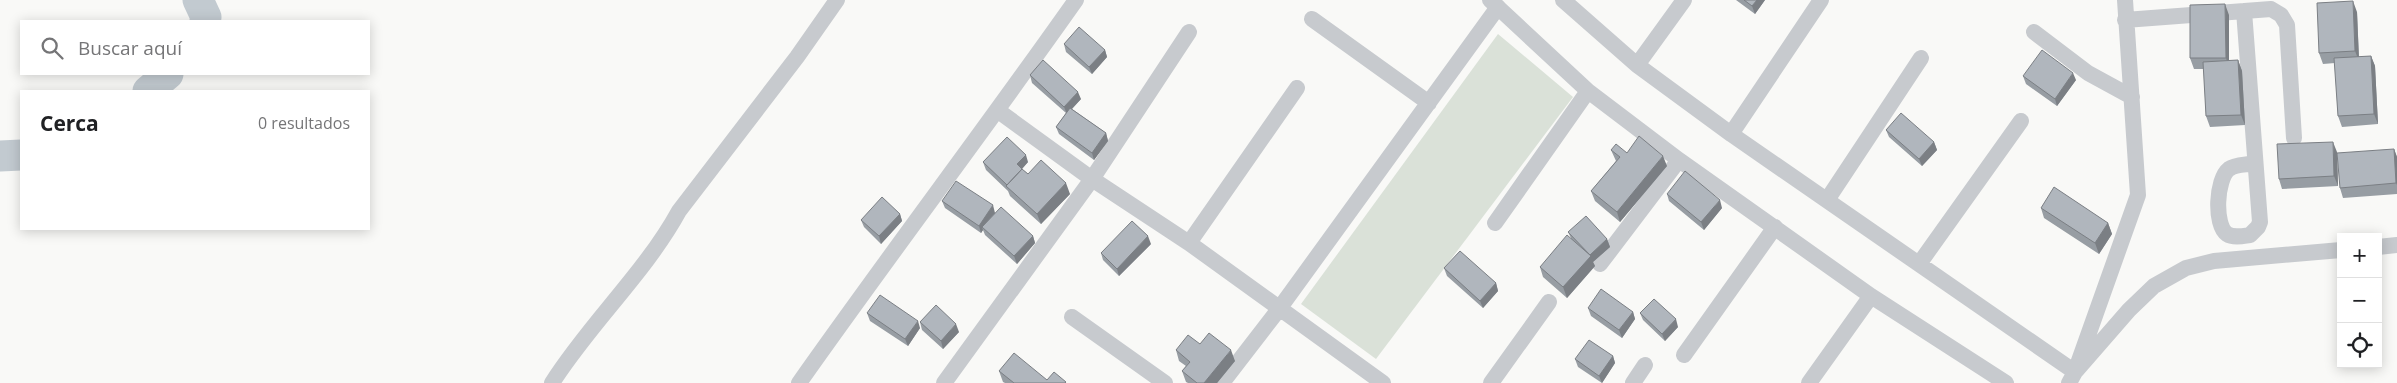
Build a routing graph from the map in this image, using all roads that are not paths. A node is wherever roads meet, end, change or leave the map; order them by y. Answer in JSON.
{"nodes":[{"id":1,"x":837,"y":0,"type":"edge"},
{"id":2,"x":1076,"y":0,"type":"edge"},
{"id":3,"x":1563,"y":0,"type":"edge"},
{"id":4,"x":1684,"y":0,"type":"edge"},
{"id":5,"x":1821,"y":0,"type":"edge"},
{"id":6,"x":2125,"y":0,"type":"edge"},
{"id":7,"x":1494,"y":4,"type":"edge"},
{"id":8,"x":2244,"y":11,"type":"junction"},
{"id":9,"x":1312,"y":18,"type":"dead end"},
{"id":10,"x":2125,"y":20,"type":"junction"},
{"id":11,"x":1190,"y":32,"type":"dead end"},
{"id":12,"x":2034,"y":32,"type":"dead end"},
{"id":13,"x":1921,"y":58,"type":"dead end"},
{"id":14,"x":1637,"y":65,"type":"junction"},
{"id":15,"x":1297,"y":88,"type":"dead end"},
{"id":16,"x":1588,"y":92,"type":"junction"},
{"id":17,"x":2132,"y":97,"type":"junction"},
{"id":18,"x":1429,"y":103,"type":"junction"},
{"id":19,"x":998,"y":110,"type":"junction"},
{"id":20,"x":2021,"y":121,"type":"dead end"},
{"id":21,"x":1731,"y":134,"type":"junction"},
{"id":22,"x":2294,"y":138,"type":"dead end"},
{"id":23,"x":1679,"y":160,"type":"junction"},
{"id":24,"x":2255,"y":164,"type":"dead end"},
{"id":25,"x":1092,"y":179,"type":"junction"},
{"id":26,"x":1827,"y":200,"type":"junction"},
{"id":27,"x":1495,"y":222,"type":"dead end"},
{"id":28,"x":1775,"y":227,"type":"junction"},
{"id":29,"x":1189,"y":243,"type":"junction"},
{"id":30,"x":2397,"y":245,"type":"edge"},
{"id":31,"x":2382,"y":247,"type":"edge"},
{"id":32,"x":2337,"y":250,"type":"edge"},
{"id":33,"x":1600,"y":264,"type":"dead end"},
{"id":34,"x":1919,"y":264,"type":"junction"},
{"id":35,"x":1871,"y":296,"type":"junction"},
{"id":36,"x":1550,"y":302,"type":"dead end"},
{"id":37,"x":1279,"y":309,"type":"junction"},
{"id":38,"x":1072,"y":318,"type":"dead end"},
{"id":39,"x":1684,"y":355,"type":"dead end"},
{"id":40,"x":1646,"y":365,"type":"dead end"},
{"id":41,"x":2072,"y":377,"type":"edge"},
{"id":42,"x":1380,"y":382,"type":"edge"},
{"id":43,"x":552,"y":383,"type":"edge"},
{"id":44,"x":799,"y":383,"type":"edge"},
{"id":45,"x":944,"y":383,"type":"edge"},
{"id":46,"x":1165,"y":383,"type":"edge"},
{"id":47,"x":1222,"y":383,"type":"edge"},
{"id":48,"x":1491,"y":383,"type":"edge"},
{"id":49,"x":1633,"y":383,"type":"edge"},
{"id":50,"x":1809,"y":383,"type":"edge"},
{"id":51,"x":2006,"y":383,"type":"edge"}],
"edges":[{"from":1,"to":43,"type":"street"},
{"from":2,"to":19,"type":"street"},
{"from":3,"to":14,"type":"street"},
{"from":4,"to":14,"type":"street"},
{"from":5,"to":21,"type":"street"},
{"from":6,"to":10,"type":"street"},
{"from":7,"to":16,"type":"street"},
{"from":7,"to":18,"type":"street"},
{"from":8,"to":10,"type":"street"},
{"from":8,"to":22,"type":"street"},
{"from":8,"to":24,"type":"street"},
{"from":9,"to":18,"type":"street"},
{"from":10,"to":17,"type":"street"},
{"from":11,"to":25,"type":"street"},
{"from":12,"to":17,"type":"street"},
{"from":13,"to":26,"type":"street"},
{"from":14,"to":21,"type":"street"},
{"from":15,"to":29,"type":"street"},
{"from":16,"to":23,"type":"street"},
{"from":16,"to":27,"type":"street"},
{"from":17,"to":41,"type":"street"},
{"from":18,"to":37,"type":"street"},
{"from":19,"to":25,"type":"street"},
{"from":19,"to":44,"type":"street"},
{"from":20,"to":34,"type":"street"},
{"from":21,"to":26,"type":"street"},
{"from":23,"to":28,"type":"street"},
{"from":23,"to":33,"type":"street"},
{"from":25,"to":29,"type":"street"},
{"from":25,"to":45,"type":"street"},
{"from":26,"to":34,"type":"street"},
{"from":28,"to":35,"type":"street"},
{"from":28,"to":39,"type":"street"},
{"from":29,"to":37,"type":"street"},
{"from":30,"to":31,"type":"street"},
{"from":32,"to":41,"type":"street"},
{"from":34,"to":41,"type":"street"},
{"from":35,"to":50,"type":"street"},
{"from":35,"to":51,"type":"street"},
{"from":36,"to":48,"type":"street"},
{"from":37,"to":42,"type":"street"},
{"from":37,"to":47,"type":"street"},
{"from":38,"to":46,"type":"street"},
{"from":40,"to":49,"type":"street"}]}
